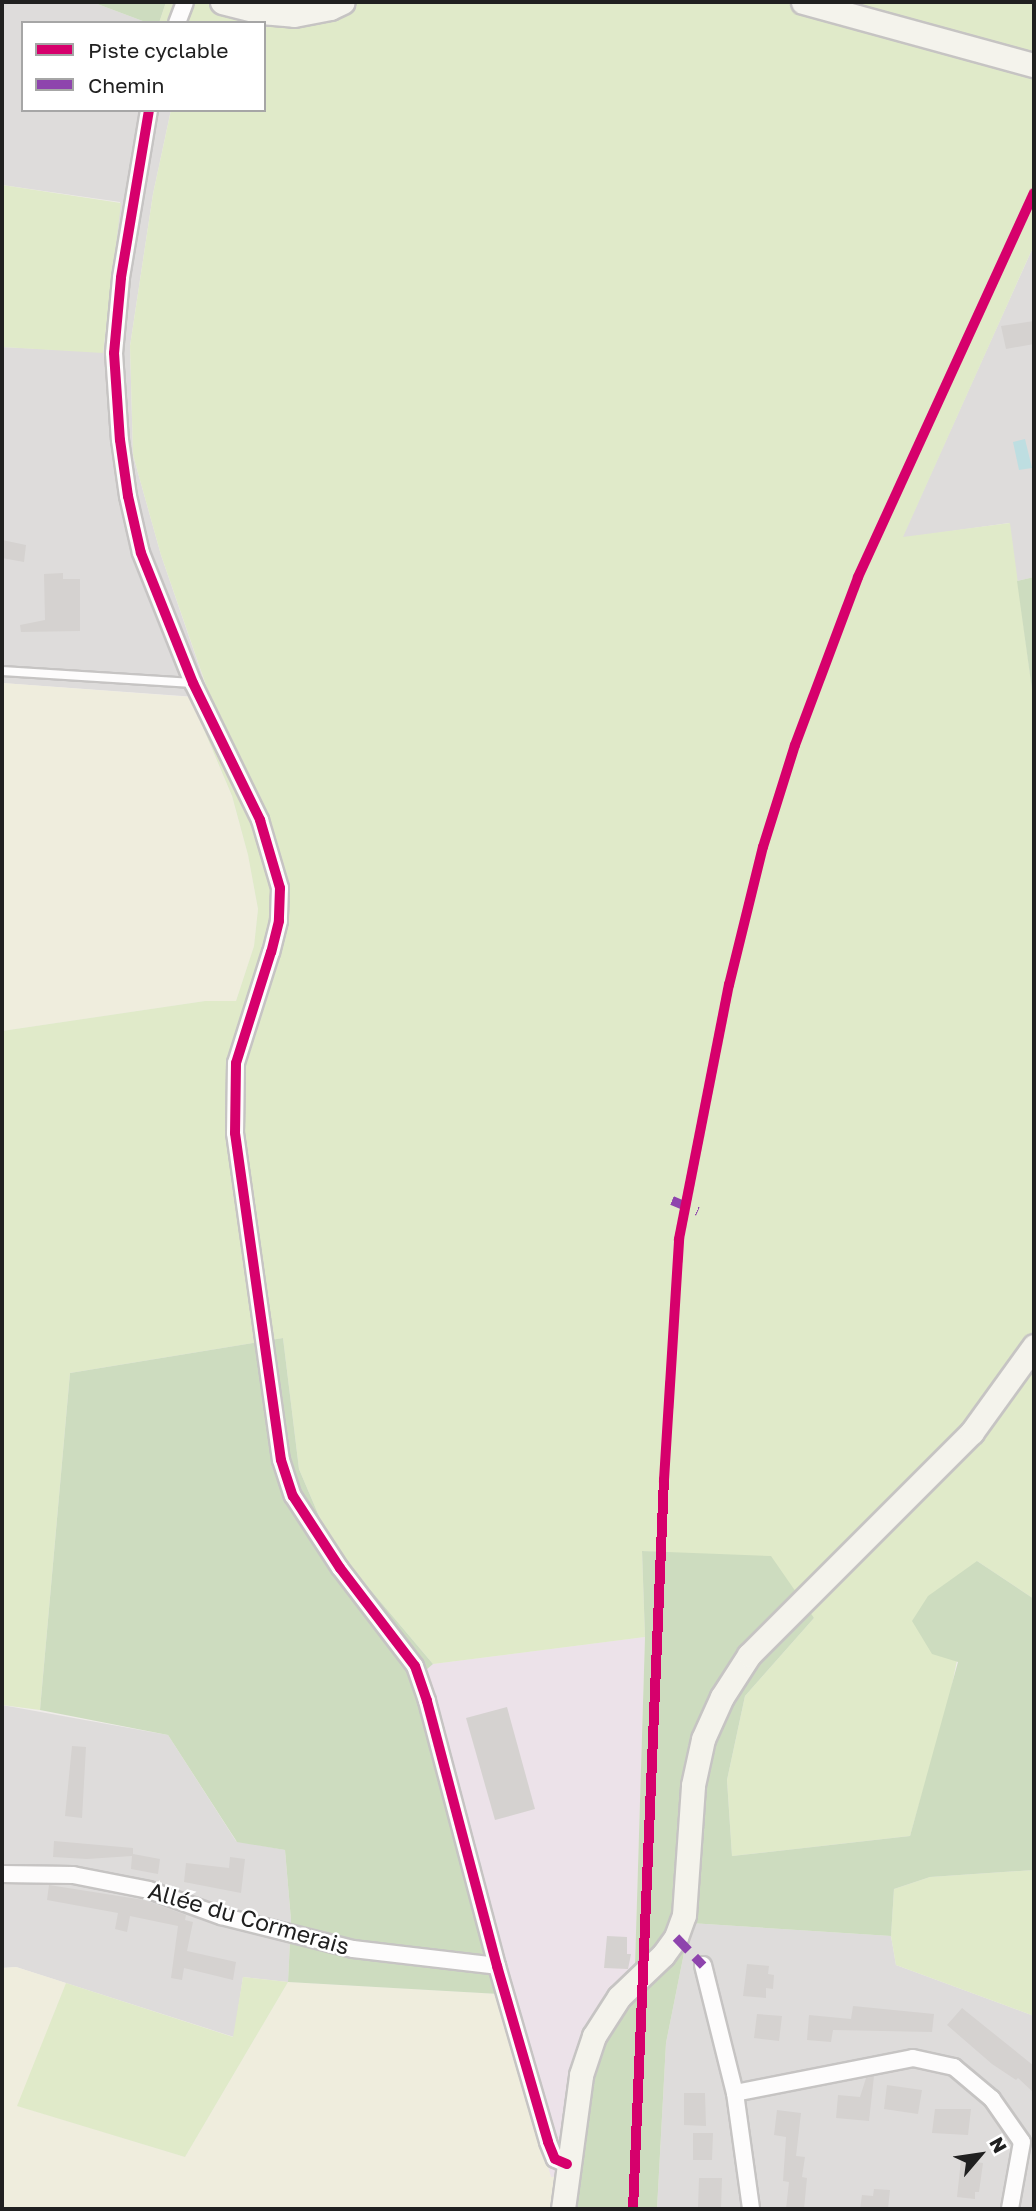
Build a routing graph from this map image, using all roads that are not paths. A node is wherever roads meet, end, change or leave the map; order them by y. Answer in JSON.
{"nodes":[{"id":1,"x":185,"y":2,"type":"edge"},
{"id":2,"x":222,"y":2,"type":"edge"},
{"id":3,"x":343,"y":2,"type":"edge"},
{"id":4,"x":803,"y":2,"type":"edge"},
{"id":5,"x":178,"y":21,"type":"edge"},
{"id":6,"x":1034,"y":65,"type":"edge"},
{"id":7,"x":149,"y":112,"type":"edge"},
{"id":8,"x":2,"y":671,"type":"edge"},
{"id":9,"x":193,"y":683,"type":"junction"},
{"id":10,"x":1034,"y":1346,"type":"edge"},
{"id":11,"x":2,"y":1874,"type":"edge"},
{"id":12,"x":703,"y":1965,"type":"dead end"},
{"id":13,"x":497,"y":1966,"type":"junction"},
{"id":14,"x":735,"y":2093,"type":"junction"},
{"id":15,"x":1028,"y":2140,"type":"edge"},
{"id":16,"x":567,"y":2164,"type":"junction"},
{"id":17,"x":563,"y":2209,"type":"edge"},
{"id":18,"x":751,"y":2209,"type":"edge"},
{"id":19,"x":1010,"y":2209,"type":"edge"}],
"edges":[{"from":1,"to":5,"type":"street"},
{"from":2,"to":3,"type":"street"},
{"from":4,"to":6,"type":"street"},
{"from":7,"to":9,"type":"street"},
{"from":8,"to":9,"type":"lane"},
{"from":9,"to":13,"type":"street"},
{"from":10,"to":16,"type":"street"},
{"from":11,"to":13,"type":"street","name":"Allée du Cormerais"},
{"from":12,"to":14,"type":"street"},
{"from":13,"to":16,"type":"street"},
{"from":14,"to":15,"type":"street"},
{"from":14,"to":18,"type":"street"},
{"from":15,"to":19,"type":"street"},
{"from":16,"to":17,"type":"street"}]}
